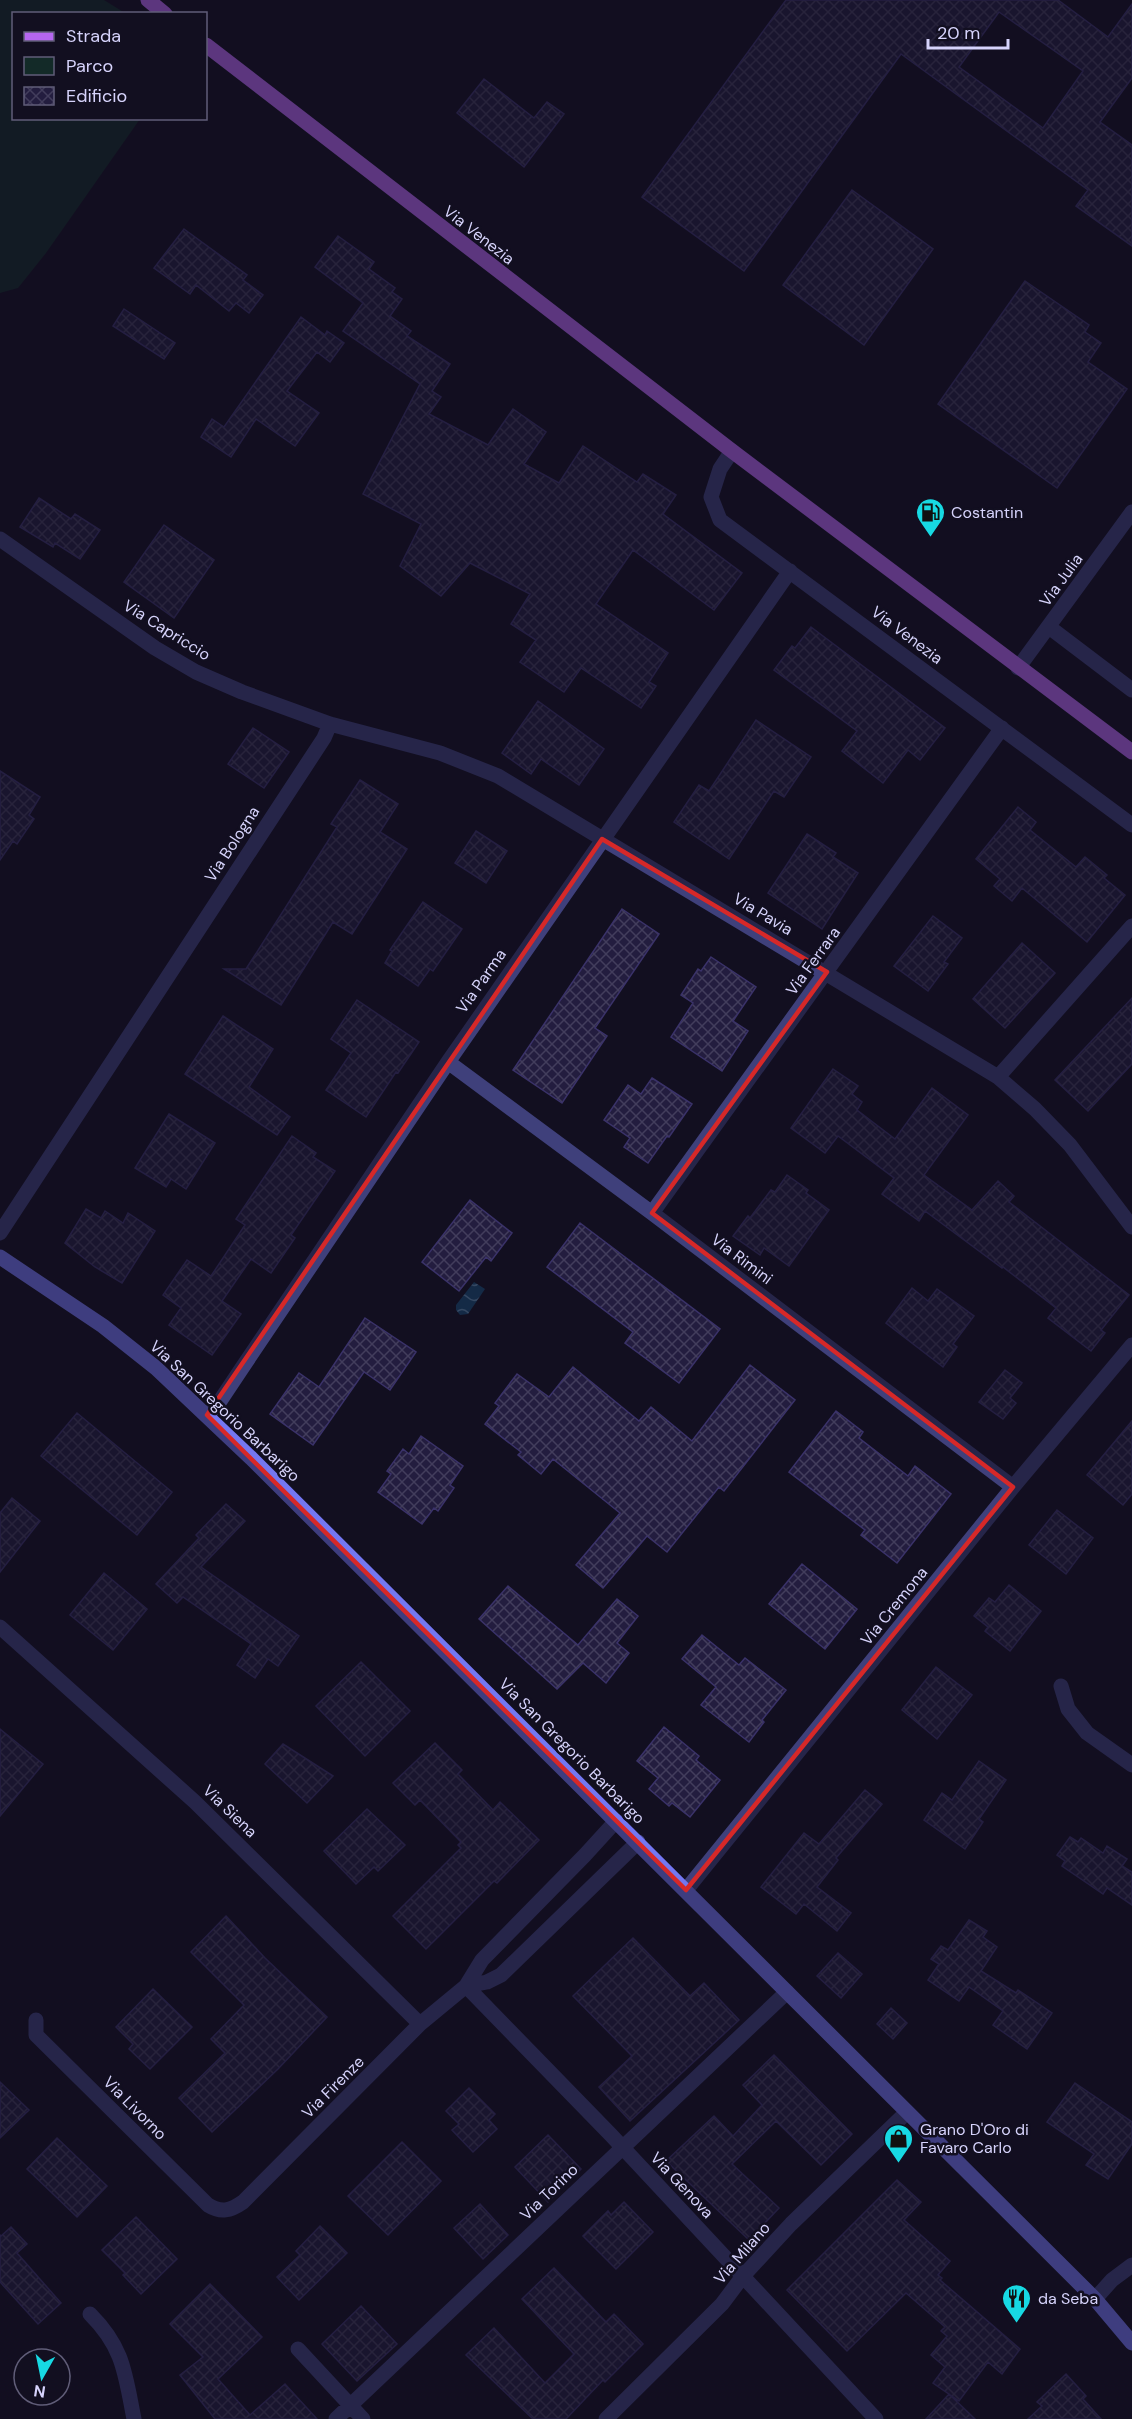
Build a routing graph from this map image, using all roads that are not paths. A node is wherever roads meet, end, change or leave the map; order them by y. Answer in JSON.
{"nodes":[{"id":1,"x":148,"y":0,"type":"edge"},
{"id":2,"x":163,"y":12,"type":"edge"},
{"id":3,"x":207,"y":46,"type":"edge"},
{"id":4,"x":732,"y":451,"type":"junction"},
{"id":5,"x":1132,"y":512,"type":"edge"},
{"id":6,"x":0,"y":538,"type":"edge"},
{"id":7,"x":790,"y":571,"type":"junction"},
{"id":8,"x":1049,"y":627,"type":"junction"},
{"id":9,"x":1018,"y":668,"type":"junction"},
{"id":10,"x":1132,"y":690,"type":"edge"},
{"id":11,"x":330,"y":724,"type":"junction"},
{"id":12,"x":1002,"y":729,"type":"junction"},
{"id":13,"x":1132,"y":752,"type":"edge"},
{"id":14,"x":1132,"y":825,"type":"edge"},
{"id":15,"x":602,"y":839,"type":"junction"},
{"id":16,"x":1132,"y":926,"type":"edge"},
{"id":17,"x":827,"y":972,"type":"junction"},
{"id":18,"x":448,"y":1062,"type":"junction"},
{"id":19,"x":998,"y":1077,"type":"junction"},
{"id":20,"x":652,"y":1213,"type":"junction"},
{"id":21,"x":1132,"y":1227,"type":"edge"},
{"id":22,"x":0,"y":1233,"type":"edge"},
{"id":23,"x":0,"y":1257,"type":"edge"},
{"id":24,"x":1132,"y":1345,"type":"edge"},
{"id":25,"x":207,"y":1415,"type":"junction"},
{"id":26,"x":1013,"y":1487,"type":"junction"},
{"id":27,"x":2,"y":1633,"type":"edge"},
{"id":28,"x":1061,"y":1686,"type":"dead end"},
{"id":29,"x":1132,"y":1764,"type":"edge"},
{"id":30,"x":615,"y":1821,"type":"junction"},
{"id":31,"x":638,"y":1842,"type":"junction"},
{"id":32,"x":686,"y":1890,"type":"junction"},
{"id":33,"x":466,"y":1986,"type":"junction"},
{"id":34,"x":788,"y":1992,"type":"junction"},
{"id":35,"x":36,"y":2020,"type":"dead end"},
{"id":36,"x":420,"y":2024,"type":"junction"},
{"id":37,"x":906,"y":2113,"type":"junction"},
{"id":38,"x":622,"y":2148,"type":"junction"},
{"id":39,"x":224,"y":2211,"type":"joint"},
{"id":40,"x":1132,"y":2265,"type":"edge"},
{"id":41,"x":743,"y":2276,"type":"junction"},
{"id":42,"x":1095,"y":2299,"type":"junction"},
{"id":43,"x":90,"y":2314,"type":"dead end"},
{"id":44,"x":1132,"y":2343,"type":"edge"},
{"id":45,"x":298,"y":2349,"type":"dead end"},
{"id":46,"x":350,"y":2406,"type":"junction"},
{"id":47,"x":869,"y":2417,"type":"edge"},
{"id":48,"x":134,"y":2419,"type":"edge"},
{"id":49,"x":336,"y":2419,"type":"edge"},
{"id":50,"x":363,"y":2419,"type":"edge"},
{"id":51,"x":606,"y":2419,"type":"edge"}],
"edges":[{"from":1,"to":2,"type":"main road"},
{"from":3,"to":4,"type":"main road","name":"Via Venezia"},
{"from":4,"to":7,"type":"street","name":"Via Venezia"},
{"from":4,"to":9,"type":"main road","name":"Via Venezia"},
{"from":5,"to":8,"type":"street","name":"Via Julia"},
{"from":6,"to":11,"type":"street","name":"Via Capriccio"},
{"from":7,"to":12,"type":"street","name":"Via Venezia"},
{"from":7,"to":15,"type":"street","name":"Via Parma"},
{"from":8,"to":9,"type":"street","name":"Via Julia"},
{"from":8,"to":10,"type":"street"},
{"from":9,"to":13,"type":"main road","name":"Via Venezia"},
{"from":11,"to":15,"type":"street"},
{"from":11,"to":22,"type":"street","name":"Via Bologna"},
{"from":12,"to":14,"type":"street","name":"Via Venezia"},
{"from":12,"to":17,"type":"street","name":"Via Ferrara"},
{"from":15,"to":17,"type":"street","name":"Via Pavia"},
{"from":15,"to":18,"type":"street","name":"Via Parma"},
{"from":16,"to":19,"type":"street"},
{"from":17,"to":19,"type":"street","name":"Via Pavia"},
{"from":17,"to":20,"type":"street","name":"Via Ferrara"},
{"from":18,"to":20,"type":"street","name":"Via Rimini"},
{"from":18,"to":25,"type":"street","name":"Via Parma"},
{"from":19,"to":21,"type":"street","name":"Via Pavia"},
{"from":20,"to":26,"type":"street","name":"Via Rimini"},
{"from":23,"to":25,"type":"street","name":"Via San Gregorio Barbarigo"},
{"from":24,"to":26,"type":"street","name":"Via Cremona"},
{"from":25,"to":30,"type":"street","name":"Via San Gregorio Barbarigo"},
{"from":26,"to":32,"type":"street","name":"Via Cremona"},
{"from":27,"to":36,"type":"street","name":"Via Siena"},
{"from":28,"to":29,"type":"street"},
{"from":30,"to":31,"type":"street","name":"Via San Gregorio Barbarigo"},
{"from":30,"to":33,"type":"street","name":"Via Firenze"},
{"from":31,"to":32,"type":"street","name":"Via San Gregorio Barbarigo"},
{"from":31,"to":33,"type":"street","name":"Via Firenze"},
{"from":32,"to":34,"type":"street","name":"Via San Gregorio Barbarigo"},
{"from":33,"to":36,"type":"street","name":"Via Firenze"},
{"from":33,"to":38,"type":"street","name":"Via Genova"},
{"from":34,"to":37,"type":"street","name":"Via San Gregorio Barbarigo"},
{"from":34,"to":38,"type":"street","name":"Via Torino"},
{"from":35,"to":39,"type":"street","name":"Via Livorno"},
{"from":36,"to":39,"type":"street","name":"Via Firenze"},
{"from":37,"to":41,"type":"street","name":"Via Milano"},
{"from":37,"to":42,"type":"street","name":"Via San Gregorio Barbarigo"},
{"from":38,"to":41,"type":"street","name":"Via Genova"},
{"from":38,"to":46,"type":"street","name":"Via Torino"},
{"from":40,"to":42,"type":"street"},
{"from":41,"to":47,"type":"street","name":"Via Genova"},
{"from":41,"to":51,"type":"street","name":"Via Milano"},
{"from":42,"to":44,"type":"street","name":"Via San Gregorio Barbarigo"},
{"from":43,"to":48,"type":"street"},
{"from":45,"to":46,"type":"street"},
{"from":46,"to":49,"type":"street","name":"Via Torino"},
{"from":46,"to":50,"type":"street"}]}
